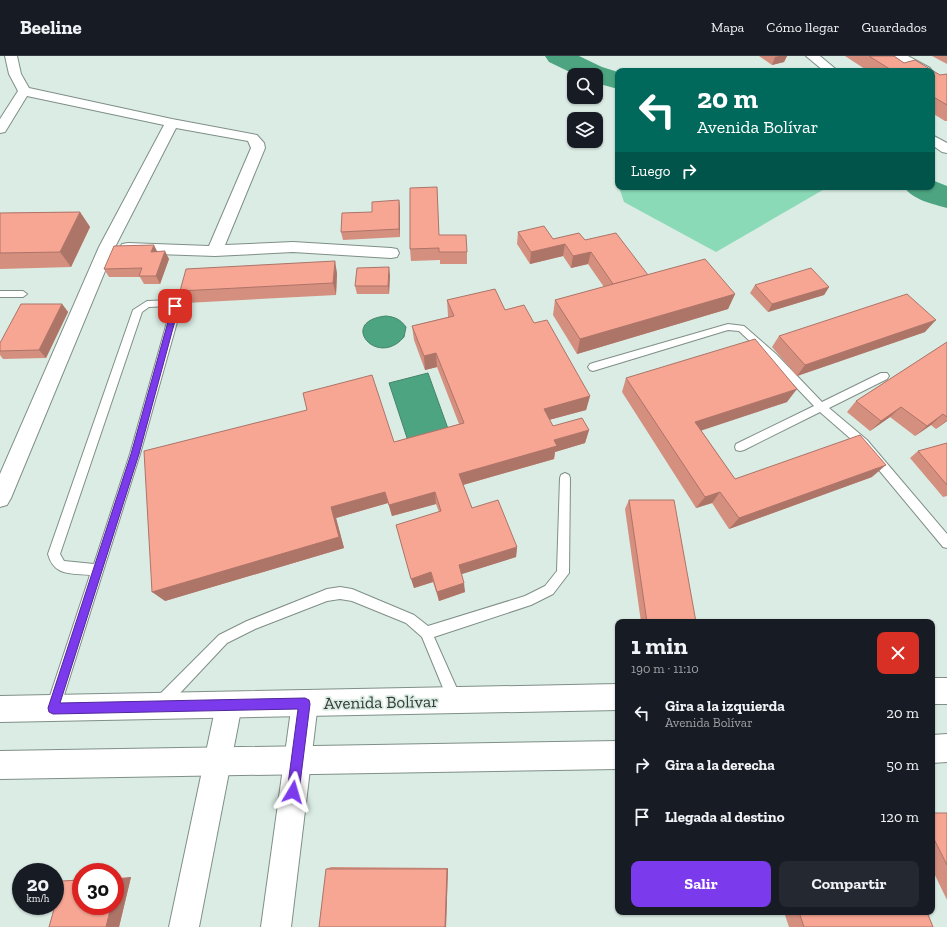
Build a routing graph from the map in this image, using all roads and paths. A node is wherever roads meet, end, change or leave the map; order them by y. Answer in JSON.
{"nodes":[{"id":1,"x":11,"y":56,"type":"edge"},
{"id":2,"x":812,"y":56,"type":"edge"},
{"id":3,"x":899,"y":56,"type":"edge"},
{"id":4,"x":828,"y":68,"type":"edge"},
{"id":5,"x":921,"y":68,"type":"edge"},
{"id":6,"x":24,"y":91,"type":"junction"},
{"id":7,"x":172,"y":123,"type":"junction"},
{"id":8,"x":0,"y":129,"type":"edge"},
{"id":9,"x":935,"y":141,"type":"edge"},
{"id":10,"x":947,"y":149,"type":"edge"},
{"id":11,"x":107,"y":247,"type":"junction"},
{"id":12,"x":215,"y":251,"type":"junction"},
{"id":13,"x":391,"y":253,"type":"dead end"},
{"id":14,"x":0,"y":294,"type":"edge"},
{"id":15,"x":23,"y":294,"type":"dead end"},
{"id":16,"x":593,"y":367,"type":"dead end"},
{"id":17,"x":884,"y":376,"type":"dead end"},
{"id":18,"x":820,"y":406,"type":"junction"},
{"id":19,"x":740,"y":447,"type":"dead end"},
{"id":20,"x":565,"y":478,"type":"dead end"},
{"id":21,"x":0,"y":498,"type":"edge"},
{"id":22,"x":947,"y":543,"type":"edge"},
{"id":23,"x":98,"y":570,"type":"junction"},
{"id":24,"x":426,"y":633,"type":"junction"},
{"id":25,"x":935,"y":691,"type":"edge"},
{"id":26,"x":947,"y":691,"type":"edge"},
{"id":27,"x":615,"y":698,"type":"edge"},
{"id":28,"x":456,"y":701,"type":"junction"},
{"id":29,"x":305,"y":704,"type":"junction"},
{"id":30,"x":229,"y":705,"type":"junction"},
{"id":31,"x":157,"y":707,"type":"junction"},
{"id":32,"x":53,"y":708,"type":"junction"},
{"id":33,"x":0,"y":710,"type":"edge"},
{"id":34,"x":935,"y":748,"type":"edge"},
{"id":35,"x":947,"y":748,"type":"edge"},
{"id":36,"x":615,"y":755,"type":"edge"},
{"id":37,"x":297,"y":762,"type":"junction"},
{"id":38,"x":218,"y":763,"type":"junction"},
{"id":39,"x":0,"y":765,"type":"edge"},
{"id":40,"x":184,"y":927,"type":"edge"},
{"id":41,"x":276,"y":927,"type":"edge"}],
"edges":[{"from":1,"to":6,"type":"street"},
{"from":2,"to":4,"type":"street"},
{"from":3,"to":5,"type":"street"},
{"from":6,"to":7,"type":"street"},
{"from":6,"to":8,"type":"street"},
{"from":7,"to":11,"type":"street"},
{"from":7,"to":12,"type":"street"},
{"from":9,"to":10,"type":"street"},
{"from":11,"to":12,"type":"street"},
{"from":11,"to":21,"type":"street"},
{"from":12,"to":13,"type":"street"},
{"from":14,"to":15,"type":"lane"},
{"from":16,"to":18,"type":"lane"},
{"from":17,"to":18,"type":"lane"},
{"from":18,"to":19,"type":"lane"},
{"from":18,"to":22,"type":"lane"},
{"from":20,"to":24,"type":"lane"},
{"from":23,"to":23,"type":"lane"},
{"from":23,"to":32,"type":"lane"},
{"from":24,"to":28,"type":"lane"},
{"from":24,"to":31,"type":"lane"},
{"from":25,"to":26,"type":"main road"},
{"from":27,"to":28,"type":"main road","name":"Avenida Bolívar"},
{"from":28,"to":29,"type":"main road","name":"Avenida Bolívar"},
{"from":29,"to":30,"type":"main road","name":"Avenida Bolívar"},
{"from":29,"to":37,"type":"street"},
{"from":30,"to":31,"type":"main road","name":"Avenida Bolívar"},
{"from":30,"to":38,"type":"street"},
{"from":31,"to":32,"type":"main road","name":"Avenida Bolívar"},
{"from":32,"to":33,"type":"main road","name":"Avenida Bolívar"},
{"from":34,"to":35,"type":"main road"},
{"from":36,"to":37,"type":"main road"},
{"from":37,"to":38,"type":"main road"},
{"from":37,"to":41,"type":"street"},
{"from":38,"to":39,"type":"main road"},
{"from":38,"to":40,"type":"street"}]}
